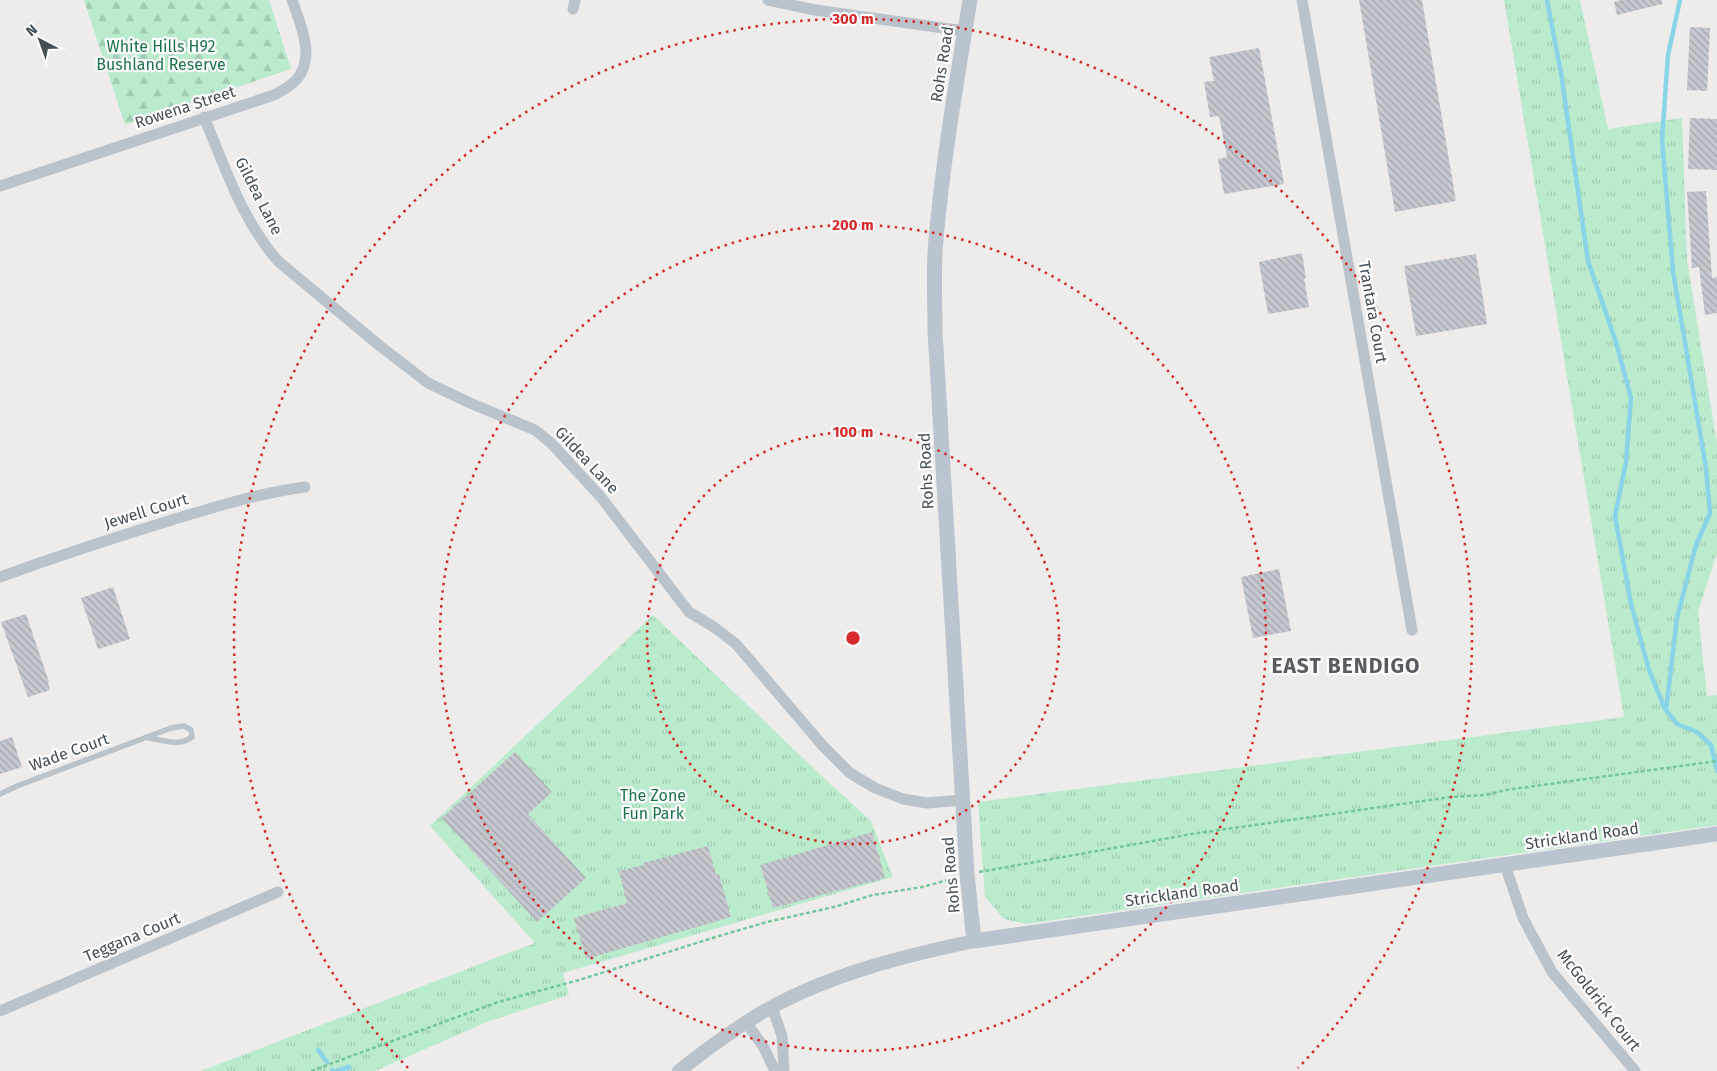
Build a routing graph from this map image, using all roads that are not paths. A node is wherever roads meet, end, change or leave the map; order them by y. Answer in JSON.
{"nodes":[{"id":1,"x":292,"y":0,"type":"edge"},
{"id":2,"x":768,"y":0,"type":"edge"},
{"id":3,"x":970,"y":0,"type":"edge"},
{"id":4,"x":1302,"y":0,"type":"edge"},
{"id":5,"x":965,"y":31,"type":"junction"},
{"id":6,"x":204,"y":117,"type":"junction"},
{"id":7,"x":0,"y":186,"type":"edge"},
{"id":8,"x":305,"y":487,"type":"dead end"},
{"id":9,"x":0,"y":577,"type":"edge"},
{"id":10,"x":1412,"y":630,"type":"dead end"},
{"id":11,"x":148,"y":738,"type":"junction"},
{"id":12,"x":0,"y":794,"type":"edge"},
{"id":13,"x":963,"y":800,"type":"junction"},
{"id":14,"x":1717,"y":834,"type":"edge"},
{"id":15,"x":1505,"y":865,"type":"junction"},
{"id":16,"x":278,"y":892,"type":"dead end"},
{"id":17,"x":974,"y":941,"type":"junction"},
{"id":18,"x":772,"y":1007,"type":"junction"},
{"id":19,"x":0,"y":1011,"type":"edge"},
{"id":20,"x":746,"y":1022,"type":"junction"},
{"id":21,"x":680,"y":1071,"type":"edge"},
{"id":22,"x":774,"y":1071,"type":"edge"},
{"id":23,"x":784,"y":1071,"type":"edge"},
{"id":24,"x":1635,"y":1071,"type":"edge"}],
"edges":[{"from":1,"to":6,"type":"street","name":"Rowena Street"},
{"from":2,"to":5,"type":"street"},
{"from":3,"to":5,"type":"main road","name":"Rohs Road"},
{"from":4,"to":10,"type":"street","name":"Trantara Court"},
{"from":5,"to":13,"type":"main road","name":"Rohs Road"},
{"from":6,"to":7,"type":"street","name":"Rowena Street"},
{"from":6,"to":13,"type":"street","name":"Gildea Lane"},
{"from":8,"to":9,"type":"street","name":"Jewell Court"},
{"from":11,"to":11,"type":"lane","name":"Wade Court"},
{"from":11,"to":12,"type":"lane","name":"Wade Court"},
{"from":13,"to":17,"type":"main road","name":"Rohs Road"},
{"from":14,"to":15,"type":"main road","name":"Strickland Road"},
{"from":15,"to":17,"type":"main road","name":"Strickland Road"},
{"from":15,"to":24,"type":"street","name":"McGoldrick Court"},
{"from":16,"to":19,"type":"street","name":"Teggana Court"},
{"from":17,"to":18,"type":"street","name":"Strickland Road"},
{"from":18,"to":20,"type":"street","name":"Strickland Road"},
{"from":18,"to":23,"type":"street"},
{"from":20,"to":21,"type":"street","name":"Strickland Road"},
{"from":20,"to":22,"type":"street"}]}
